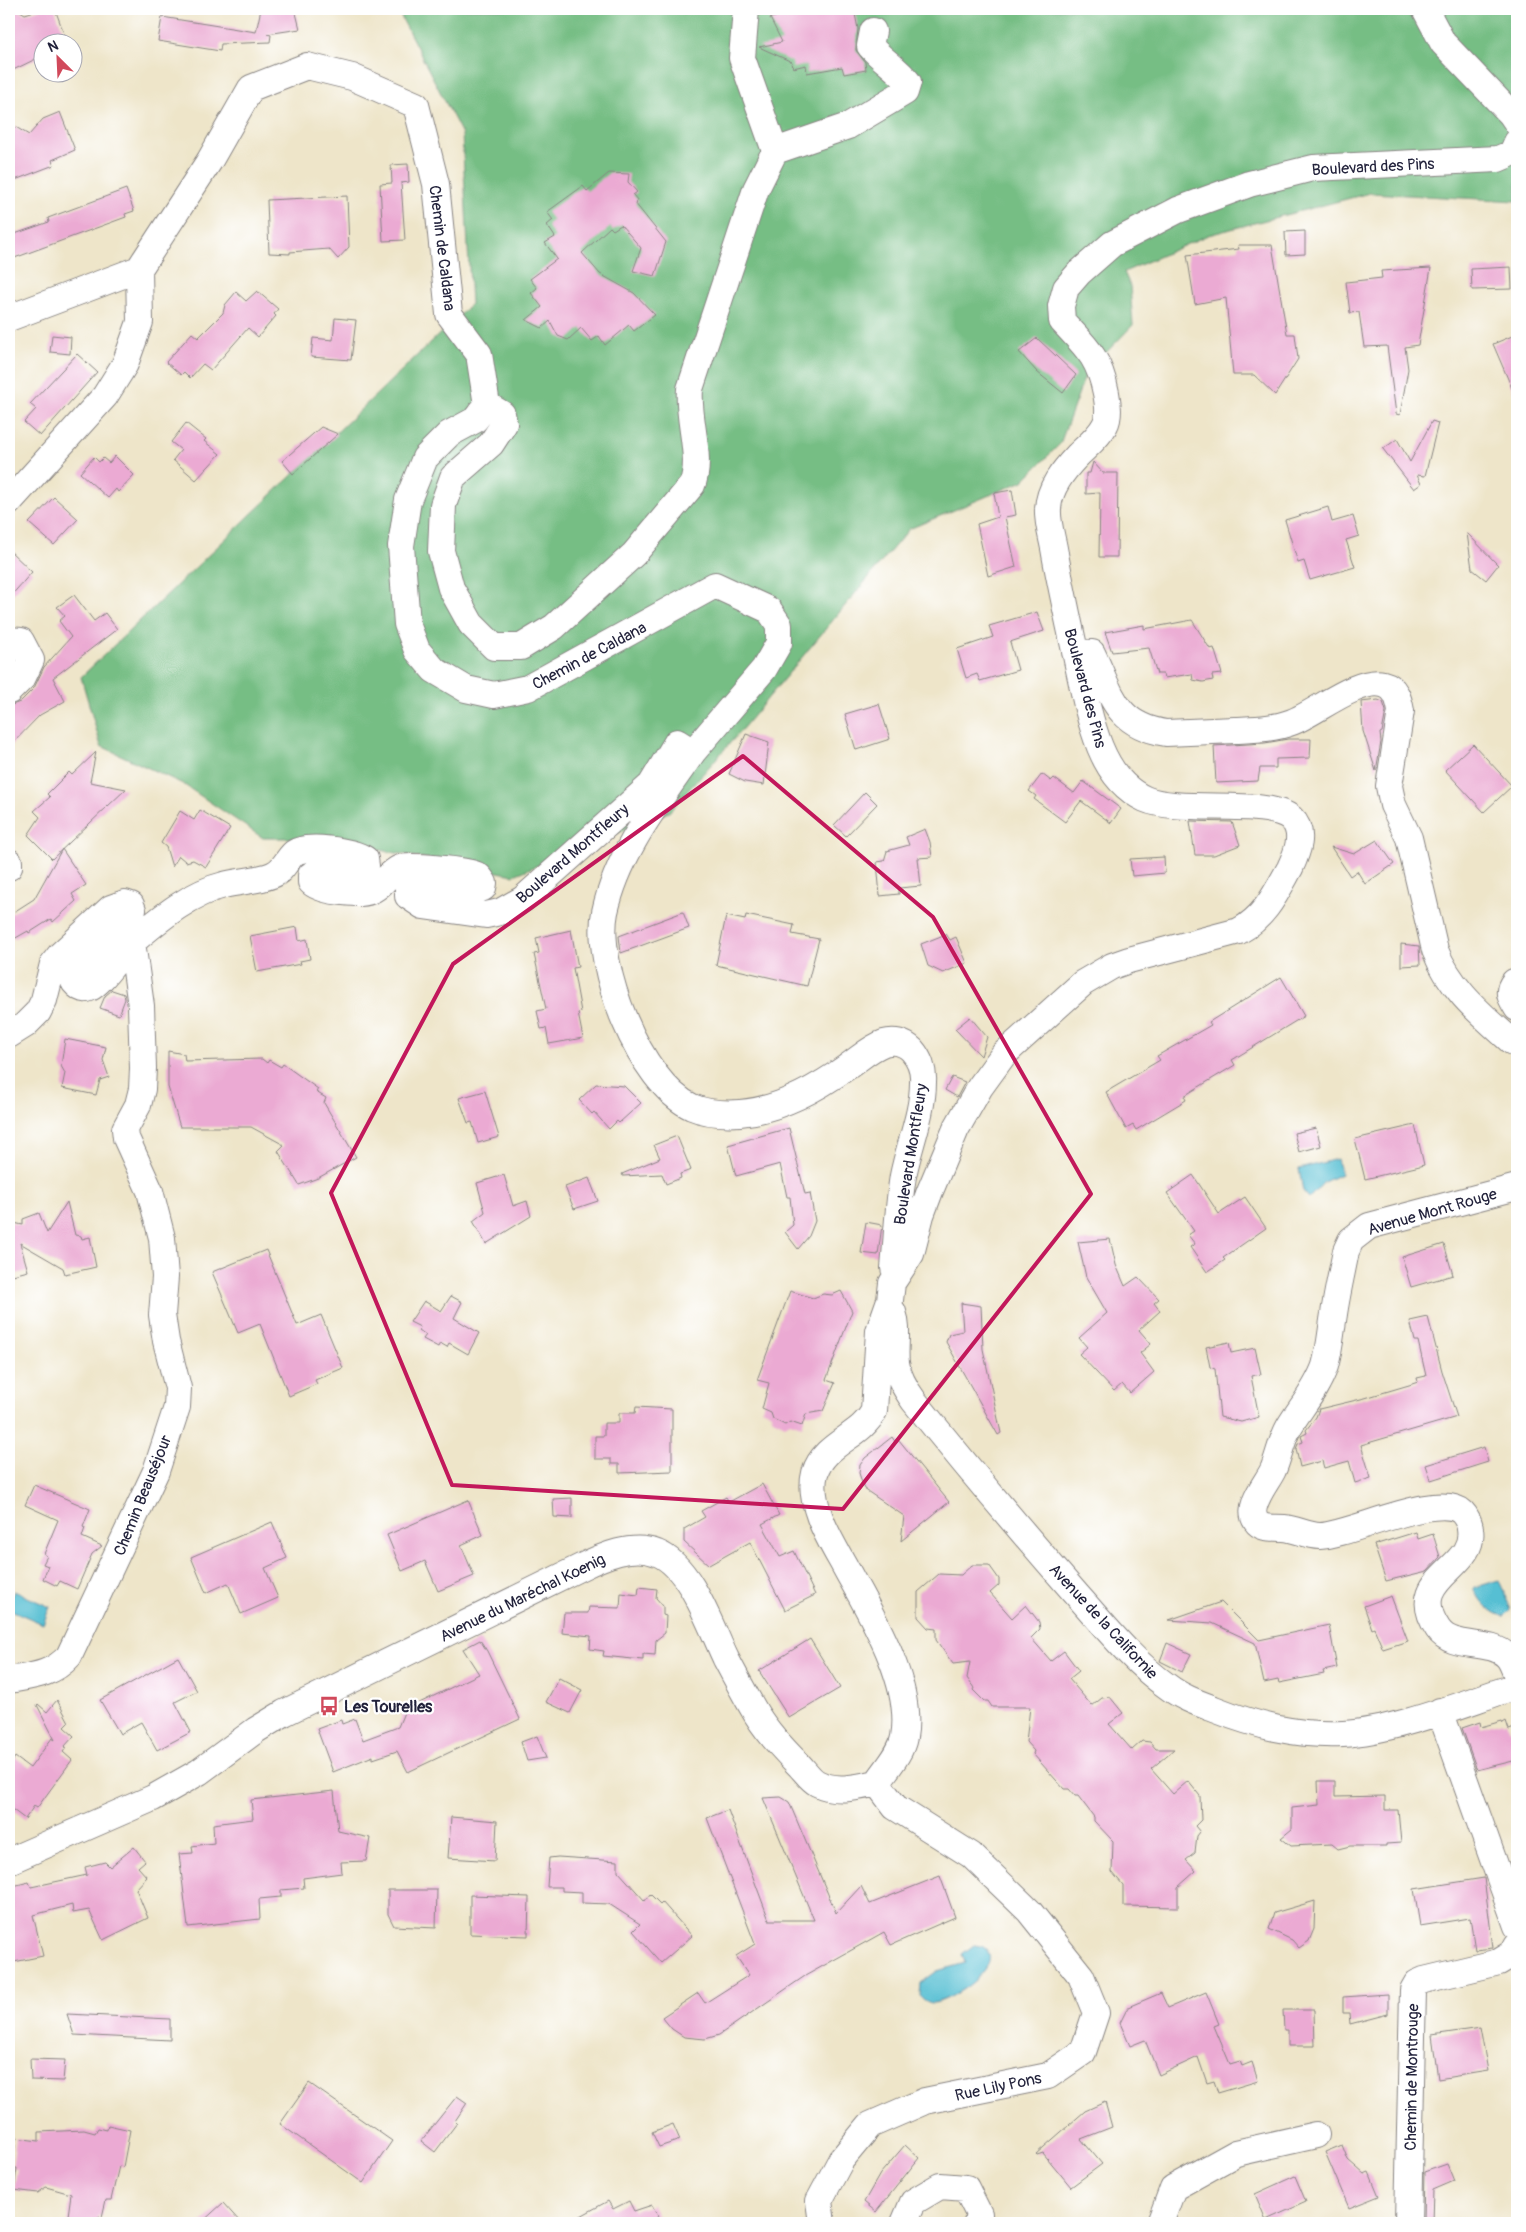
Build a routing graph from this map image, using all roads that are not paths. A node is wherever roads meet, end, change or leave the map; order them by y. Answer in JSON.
{"nodes":[{"id":1,"x":746,"y":9,"type":"edge"},
{"id":2,"x":1425,"y":9,"type":"edge"},
{"id":3,"x":874,"y":31,"type":"dead end"},
{"id":4,"x":1517,"y":123,"type":"edge"},
{"id":5,"x":1517,"y":142,"type":"edge"},
{"id":6,"x":775,"y":151,"type":"junction"},
{"id":7,"x":139,"y":269,"type":"junction"},
{"id":8,"x":9,"y":318,"type":"edge"},
{"id":9,"x":487,"y":405,"type":"junction"},
{"id":10,"x":9,"y":502,"type":"edge"},
{"id":11,"x":9,"y":640,"type":"edge"},
{"id":12,"x":1076,"y":652,"type":"junction"},
{"id":13,"x":9,"y":691,"type":"edge"},
{"id":14,"x":693,"y":752,"type":"junction"},
{"id":15,"x":9,"y":862,"type":"edge"},
{"id":16,"x":9,"y":867,"type":"edge"},
{"id":17,"x":132,"y":942,"type":"junction"},
{"id":18,"x":1517,"y":982,"type":"edge"},
{"id":19,"x":1517,"y":1008,"type":"edge"},
{"id":20,"x":9,"y":1035,"type":"edge"},
{"id":21,"x":1517,"y":1044,"type":"edge"},
{"id":22,"x":1517,"y":1187,"type":"edge"},
{"id":23,"x":891,"y":1292,"type":"junction"},
{"id":24,"x":1517,"y":1676,"type":"edge"},
{"id":25,"x":9,"y":1680,"type":"edge"},
{"id":26,"x":1517,"y":1686,"type":"edge"},
{"id":27,"x":1440,"y":1711,"type":"junction"},
{"id":28,"x":877,"y":1782,"type":"junction"},
{"id":29,"x":9,"y":1861,"type":"edge"},
{"id":30,"x":1517,"y":1926,"type":"edge"},
{"id":31,"x":1517,"y":1945,"type":"edge"},
{"id":32,"x":1316,"y":2135,"type":"dead end"},
{"id":33,"x":822,"y":2223,"type":"edge"},
{"id":34,"x":904,"y":2223,"type":"edge"},
{"id":35,"x":976,"y":2223,"type":"edge"},
{"id":36,"x":1160,"y":2223,"type":"edge"},
{"id":37,"x":1408,"y":2223,"type":"edge"}],
"edges":[{"from":1,"to":6,"type":"street"},
{"from":2,"to":4,"type":"street"},
{"from":3,"to":6,"type":"street"},
{"from":5,"to":12,"type":"street","name":"Boulevard des Pins"},
{"from":6,"to":9,"type":"street"},
{"from":7,"to":8,"type":"street"},
{"from":7,"to":9,"type":"street","name":"Chemin de Caldana"},
{"from":7,"to":10,"type":"street"},
{"from":9,"to":14,"type":"street","name":"Chemin de Caldana"},
{"from":11,"to":13,"type":"street"},
{"from":12,"to":21,"type":"street"},
{"from":12,"to":23,"type":"street","name":"Boulevard des Pins"},
{"from":14,"to":17,"type":"street","name":"Boulevard Montfleury"},
{"from":14,"to":23,"type":"street","name":"Boulevard Montfleury"},
{"from":15,"to":16,"type":"street"},
{"from":17,"to":20,"type":"street","name":"Boulevard Montfleury"},
{"from":17,"to":25,"type":"street","name":"Chemin Beauséjour"},
{"from":18,"to":19,"type":"street"},
{"from":22,"to":24,"type":"street","name":"Avenue Mont Rouge"},
{"from":23,"to":27,"type":"street","name":"Avenue de la Californie"},
{"from":23,"to":28,"type":"street"},
{"from":26,"to":27,"type":"street","name":"Avenue de la Californie"},
{"from":27,"to":30,"type":"street"},
{"from":28,"to":29,"type":"street","name":"Avenue du Maréchal Koenig"},
{"from":28,"to":33,"type":"street","name":"Rue Lily Pons"},
{"from":31,"to":37,"type":"street","name":"Chemin de Montrouge"},
{"from":32,"to":36,"type":"street"},
{"from":34,"to":35,"type":"street"}]}
